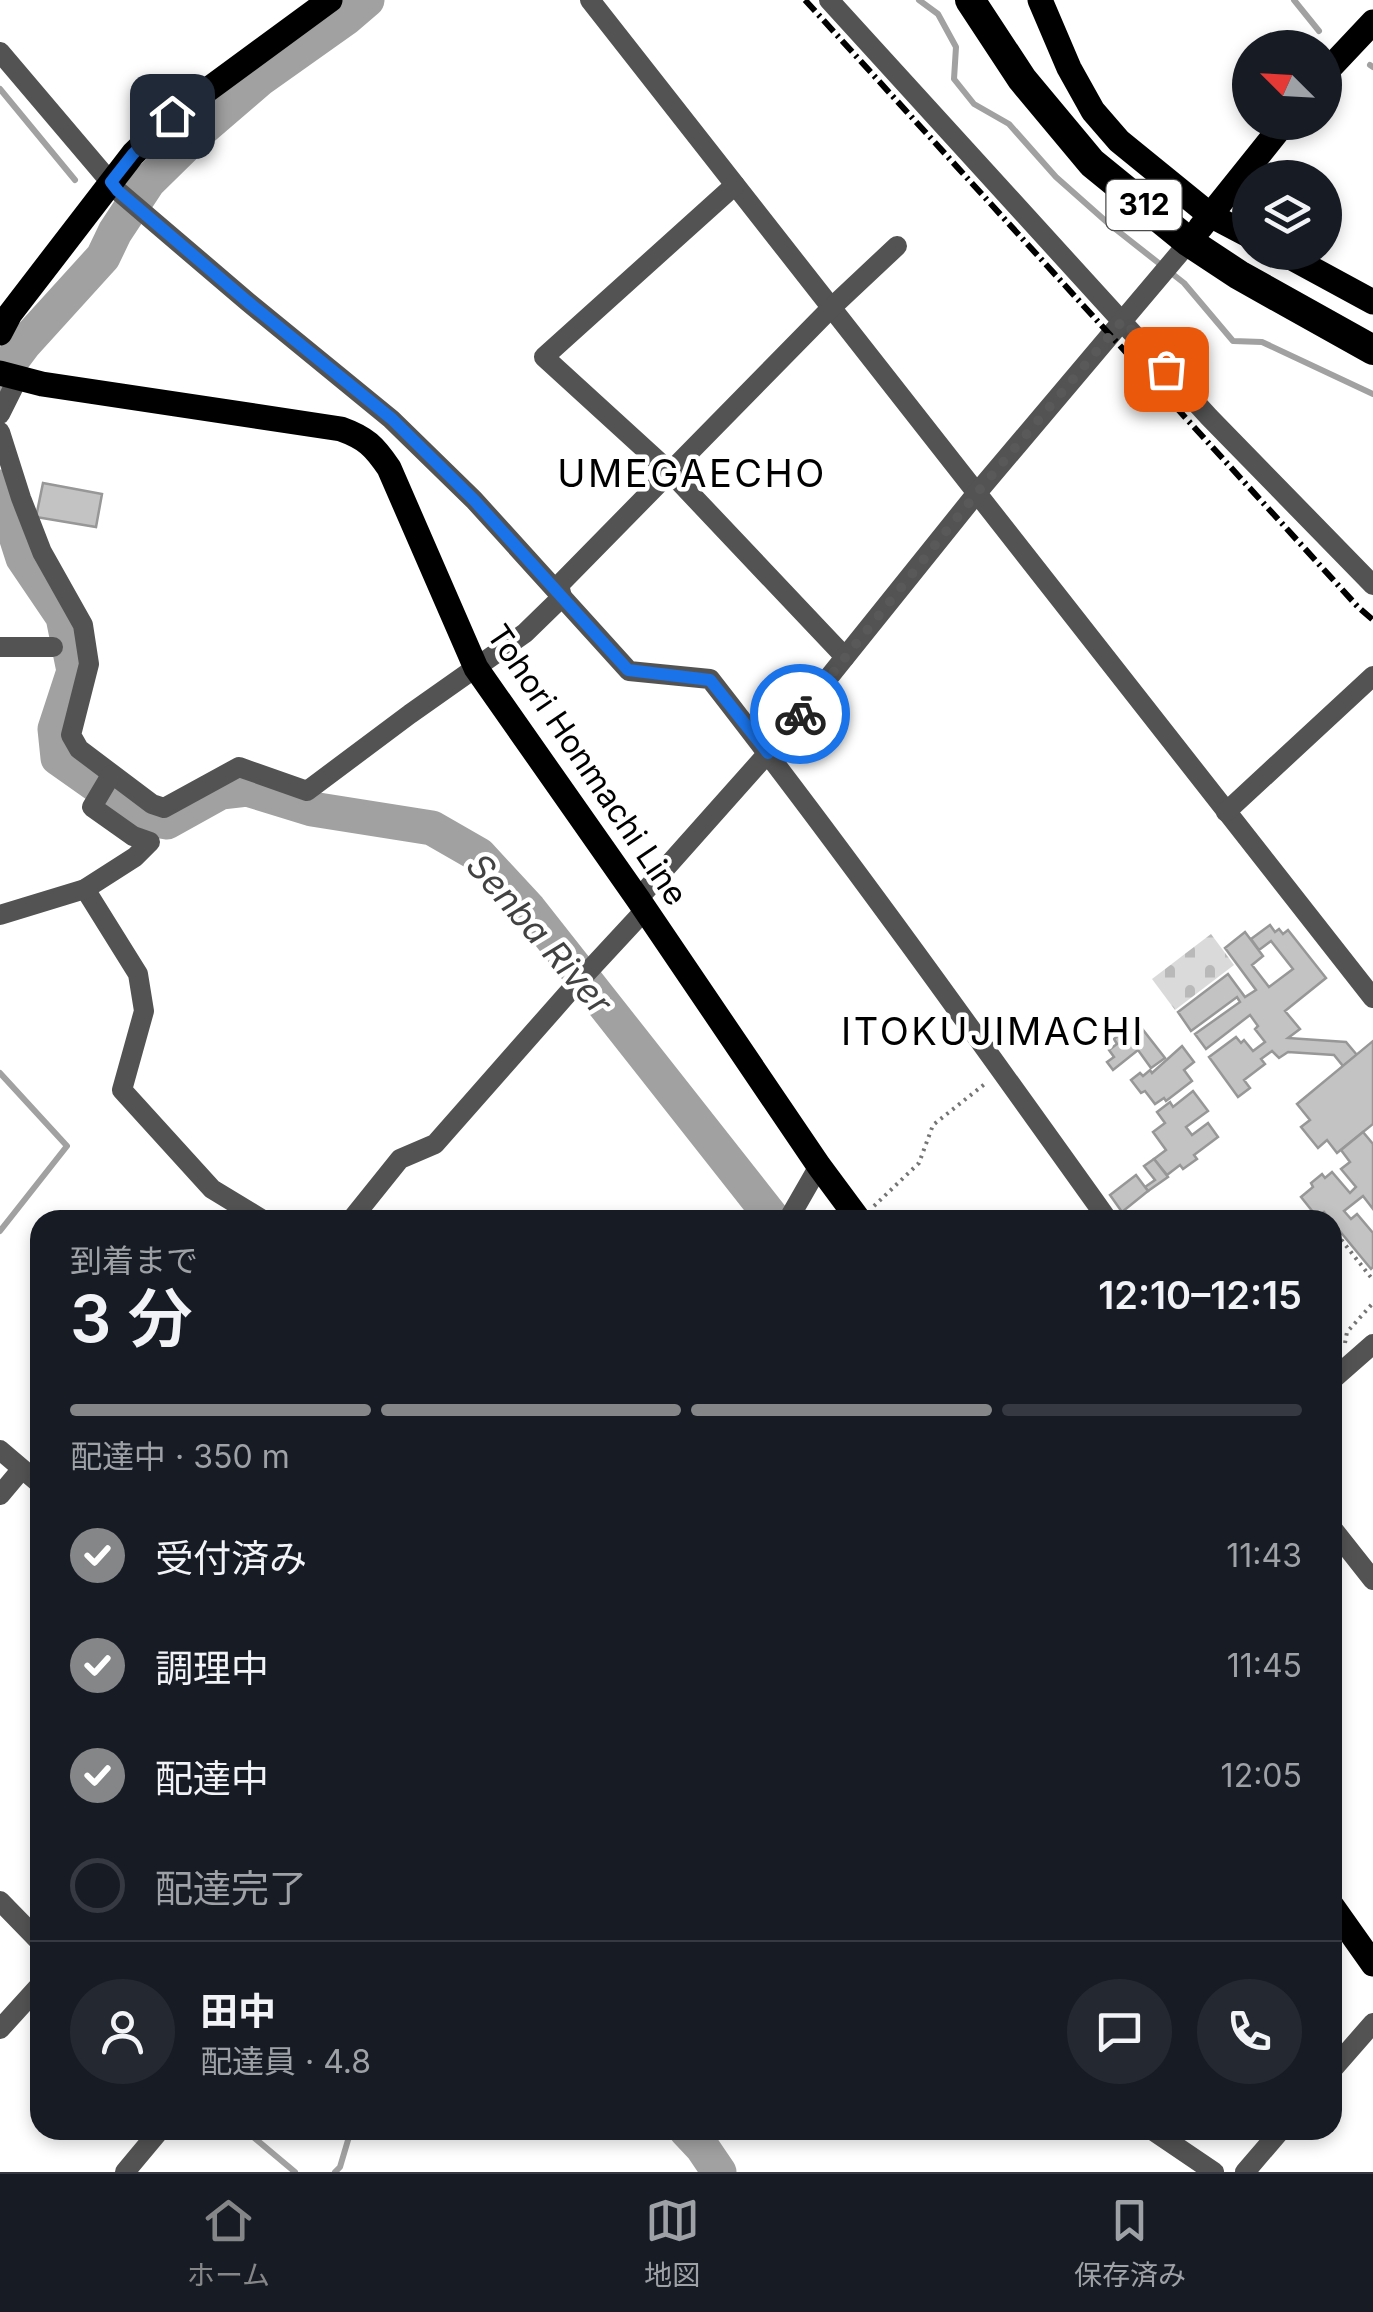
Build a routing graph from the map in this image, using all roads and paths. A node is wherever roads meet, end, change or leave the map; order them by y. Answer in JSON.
{"nodes":[{"id":1,"x":330,"y":0,"type":"edge"},
{"id":2,"x":590,"y":0,"type":"edge"},
{"id":3,"x":829,"y":0,"type":"edge"},
{"id":4,"x":970,"y":0,"type":"edge"},
{"id":5,"x":1040,"y":0,"type":"edge"},
{"id":6,"x":1373,"y":22,"type":"edge"},
{"id":7,"x":0,"y":52,"type":"edge"},
{"id":8,"x":1342,"y":54,"type":"edge"},
{"id":9,"x":1270,"y":140,"type":"edge"},
{"id":10,"x":735,"y":185,"type":"junction"},
{"id":11,"x":115,"y":187,"type":"junction"},
{"id":12,"x":1210,"y":215,"type":"junction"},
{"id":13,"x":1232,"y":227,"type":"edge"},
{"id":14,"x":1189,"y":242,"type":"junction"},
{"id":15,"x":897,"y":246,"type":"dead end"},
{"id":16,"x":1314,"y":270,"type":"edge"},
{"id":17,"x":1373,"y":302,"type":"edge"},
{"id":18,"x":831,"y":308,"type":"junction"},
{"id":19,"x":1123,"y":320,"type":"junction"},
{"id":20,"x":0,"y":333,"type":"edge"},
{"id":21,"x":1373,"y":350,"type":"edge"},
{"id":22,"x":10,"y":376,"type":"edge"},
{"id":23,"x":0,"y":414,"type":"edge"},
{"id":24,"x":392,"y":419,"type":"junction"},
{"id":25,"x":0,"y":432,"type":"edge"},
{"id":26,"x":366,"y":440,"type":"junction"},
{"id":27,"x":670,"y":472,"type":"junction"},
{"id":28,"x":976,"y":494,"type":"junction"},
{"id":29,"x":1373,"y":585,"type":"edge"},
{"id":30,"x":562,"y":597,"type":"junction"},
{"id":31,"x":53,"y":647,"type":"dead end"},
{"id":32,"x":0,"y":648,"type":"edge"},
{"id":33,"x":845,"y":656,"type":"junction"},
{"id":34,"x":476,"y":668,"type":"junction"},
{"id":35,"x":1373,"y":676,"type":"edge"},
{"id":36,"x":768,"y":753,"type":"junction"},
{"id":37,"x":112,"y":776,"type":"junction"},
{"id":38,"x":1226,"y":812,"type":"junction"},
{"id":39,"x":84,"y":890,"type":"junction"},
{"id":40,"x":641,"y":905,"type":"junction"},
{"id":41,"x":0,"y":915,"type":"edge"},
{"id":42,"x":1373,"y":998,"type":"edge"},
{"id":43,"x":1002,"y":1071,"type":"junction"},
{"id":44,"x":819,"y":1166,"type":"junction"},
{"id":45,"x":247,"y":1210,"type":"edge"},
{"id":46,"x":359,"y":1210,"type":"edge"},
{"id":47,"x":794,"y":1210,"type":"edge"},
{"id":48,"x":862,"y":1210,"type":"edge"},
{"id":49,"x":870,"y":1210,"type":"edge"},
{"id":50,"x":1101,"y":1210,"type":"edge"},
{"id":51,"x":1342,"y":1241,"type":"edge"},
{"id":52,"x":1373,"y":1280,"type":"edge"},
{"id":53,"x":1373,"y":1303,"type":"edge"},
{"id":54,"x":1373,"y":1344,"type":"edge"},
{"id":55,"x":1342,"y":1361,"type":"edge"},
{"id":56,"x":1342,"y":1370,"type":"edge"},
{"id":57,"x":0,"y":1450,"type":"edge"},
{"id":58,"x":21,"y":1470,"type":"junction"},
{"id":59,"x":30,"y":1477,"type":"edge"},
{"id":60,"x":0,"y":1494,"type":"edge"},
{"id":61,"x":1342,"y":1541,"type":"edge"},
{"id":62,"x":1373,"y":1580,"type":"edge"},
{"id":63,"x":0,"y":1901,"type":"edge"},
{"id":64,"x":1342,"y":1920,"type":"edge"},
{"id":65,"x":30,"y":1932,"type":"edge"},
{"id":66,"x":1373,"y":1964,"type":"edge"},
{"id":67,"x":30,"y":1996,"type":"edge"},
{"id":68,"x":1373,"y":2022,"type":"edge"},
{"id":69,"x":0,"y":2029,"type":"edge"},
{"id":70,"x":1342,"y":2058,"type":"edge"},
{"id":71,"x":152,"y":2140,"type":"edge"},
{"id":72,"x":1167,"y":2140,"type":"edge"},
{"id":73,"x":1273,"y":2140,"type":"edge"},
{"id":74,"x":125,"y":2172,"type":"edge"},
{"id":75,"x":1214,"y":2172,"type":"edge"},
{"id":76,"x":1246,"y":2172,"type":"edge"}],
"edges":[{"from":1,"to":11,"type":"main road"},
{"from":2,"to":10,"type":"street"},
{"from":3,"to":19,"type":"street"},
{"from":4,"to":14,"type":"highway","number":"312"},
{"from":5,"to":12,"type":"main road"},
{"from":6,"to":8,"type":"main road"},
{"from":7,"to":11,"type":"street"},
{"from":9,"to":12,"type":"main road"},
{"from":10,"to":18,"type":"street"},
{"from":10,"to":27,"type":"street"},
{"from":11,"to":20,"type":"main road"},
{"from":11,"to":24,"type":"street"},
{"from":12,"to":13,"type":"main road"},
{"from":12,"to":14,"type":"main road"},
{"from":14,"to":19,"type":"street"},
{"from":14,"to":21,"type":"highway","number":"312"},
{"from":15,"to":18,"type":"street"},
{"from":16,"to":17,"type":"main road"},
{"from":18,"to":27,"type":"street"},
{"from":18,"to":28,"type":"street"},
{"from":19,"to":28,"type":"street"},
{"from":19,"to":29,"type":"street"},
{"from":22,"to":23,"type":"street"},
{"from":22,"to":26,"type":"main road"},
{"from":24,"to":26,"type":"street"},
{"from":24,"to":30,"type":"street"},
{"from":25,"to":37,"type":"street"},
{"from":26,"to":34,"type":"main road","name":"Tohori Honmachi Line"},
{"from":27,"to":30,"type":"street"},
{"from":27,"to":33,"type":"street"},
{"from":28,"to":33,"type":"street"},
{"from":28,"to":38,"type":"street"},
{"from":30,"to":34,"type":"street"},
{"from":30,"to":36,"type":"street"},
{"from":31,"to":32,"type":"street"},
{"from":33,"to":36,"type":"street"},
{"from":34,"to":37,"type":"street"},
{"from":34,"to":40,"type":"main road","name":"Tohori Honmachi Line"},
{"from":35,"to":38,"type":"street"},
{"from":36,"to":40,"type":"street"},
{"from":36,"to":43,"type":"street"},
{"from":37,"to":39,"type":"street"},
{"from":38,"to":42,"type":"street"},
{"from":39,"to":41,"type":"street"},
{"from":39,"to":45,"type":"street"},
{"from":40,"to":44,"type":"main road","name":"Tohori Honmachi Line"},
{"from":40,"to":46,"type":"street"},
{"from":43,"to":49,"type":"path"},
{"from":43,"to":50,"type":"street"},
{"from":44,"to":47,"type":"street"},
{"from":44,"to":48,"type":"main road","name":"Tohori Honmachi Line"},
{"from":51,"to":52,"type":"path"},
{"from":53,"to":55,"type":"path"},
{"from":54,"to":56,"type":"street"},
{"from":57,"to":58,"type":"street"},
{"from":58,"to":59,"type":"street"},
{"from":58,"to":60,"type":"street"},
{"from":61,"to":62,"type":"street"},
{"from":63,"to":65,"type":"street"},
{"from":64,"to":66,"type":"main road"},
{"from":67,"to":69,"type":"street"},
{"from":68,"to":70,"type":"street"},
{"from":71,"to":74,"type":"street"},
{"from":72,"to":75,"type":"street"},
{"from":73,"to":76,"type":"street"}]}
